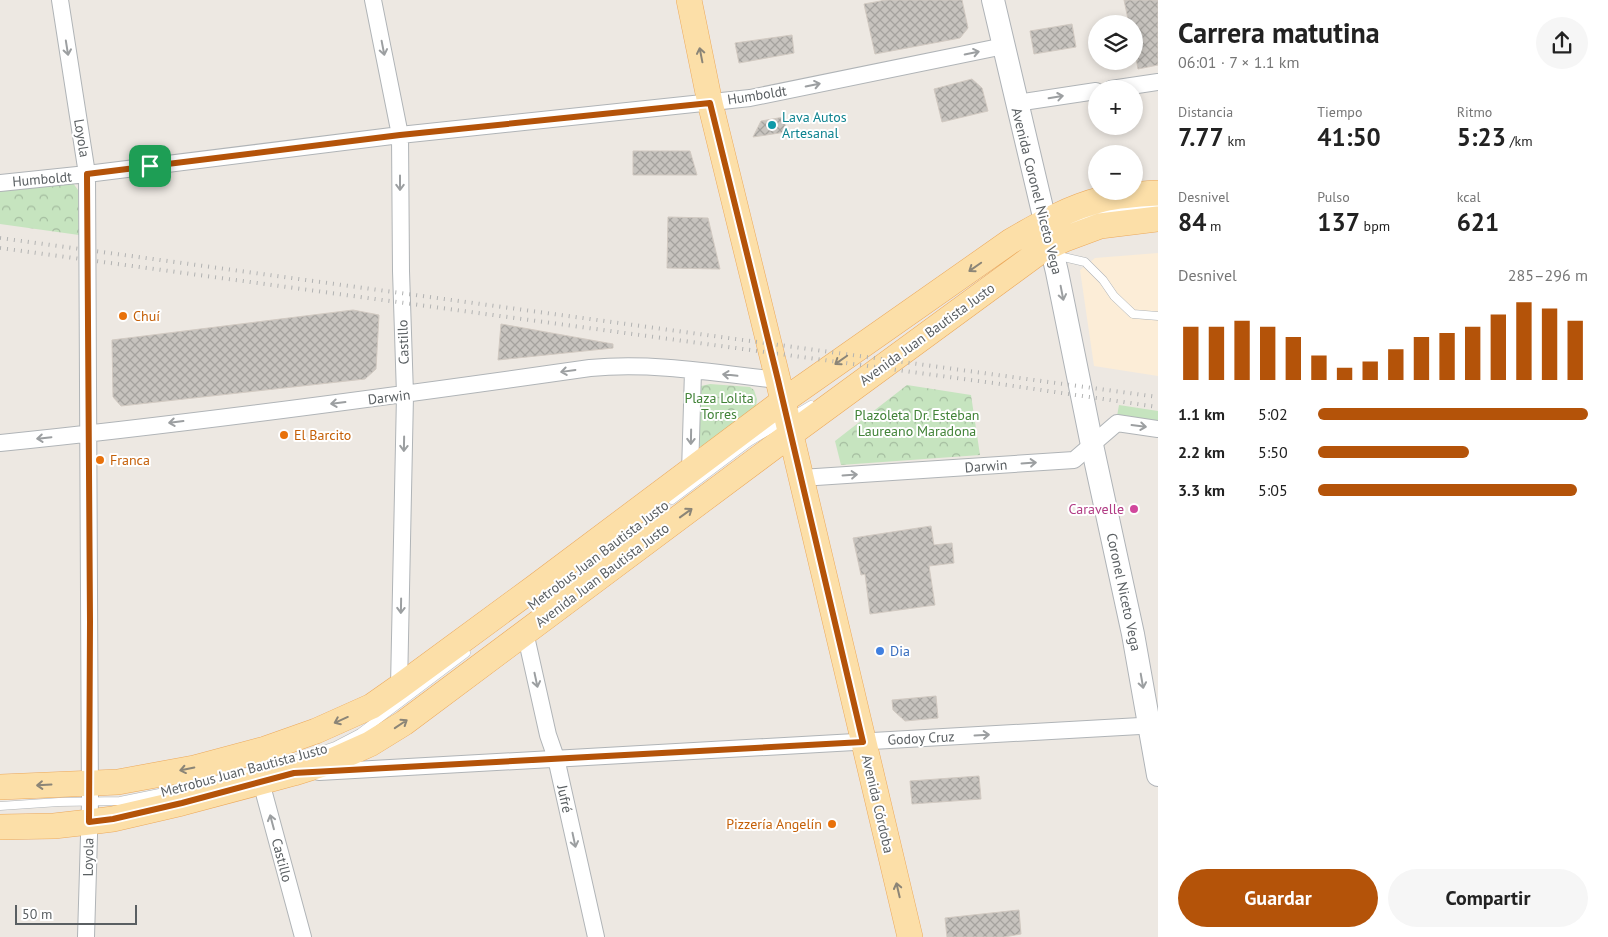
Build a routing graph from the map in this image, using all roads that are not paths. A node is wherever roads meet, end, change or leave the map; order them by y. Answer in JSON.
{"nodes":[{"id":1,"x":60,"y":0,"type":"edge"},
{"id":2,"x":373,"y":0,"type":"edge"},
{"id":3,"x":689,"y":0,"type":"edge"},
{"id":4,"x":993,"y":0,"type":"edge"},
{"id":5,"x":1004,"y":46,"type":"junction"},
{"id":6,"x":1158,"y":82,"type":"edge"},
{"id":7,"x":1143,"y":84,"type":"edge"},
{"id":8,"x":1088,"y":92,"type":"edge"},
{"id":9,"x":710,"y":103,"type":"junction"},
{"id":10,"x":1016,"y":103,"type":"junction"},
{"id":11,"x":400,"y":135,"type":"junction"},
{"id":12,"x":87,"y":174,"type":"junction"},
{"id":13,"x":0,"y":183,"type":"edge"},
{"id":14,"x":1158,"y":193,"type":"edge"},
{"id":15,"x":1158,"y":206,"type":"edge"},
{"id":16,"x":1158,"y":219,"type":"edge"},
{"id":17,"x":1051,"y":236,"type":"junction"},
{"id":18,"x":1158,"y":316,"type":"edge"},
{"id":19,"x":693,"y":371,"type":"junction"},
{"id":20,"x":1080,"y":382,"type":"joint"},
{"id":21,"x":405,"y":395,"type":"junction"},
{"id":22,"x":819,"y":400,"type":"dead end"},
{"id":23,"x":785,"y":409,"type":"junction"},
{"id":24,"x":1158,"y":429,"type":"edge"},
{"id":25,"x":88,"y":434,"type":"junction"},
{"id":26,"x":0,"y":443,"type":"edge"},
{"id":27,"x":1092,"y":445,"type":"junction"},
{"id":28,"x":690,"y":472,"type":"junction"},
{"id":29,"x":801,"y":478,"type":"junction"},
{"id":30,"x":662,"y":507,"type":"dead end"},
{"id":31,"x":525,"y":632,"type":"junction"},
{"id":32,"x":469,"y":651,"type":"dead end"},
{"id":33,"x":399,"y":687,"type":"junction"},
{"id":34,"x":1154,"y":725,"type":"edge"},
{"id":35,"x":863,"y":742,"type":"junction"},
{"id":36,"x":556,"y":758,"type":"junction"},
{"id":37,"x":294,"y":773,"type":"junction"},
{"id":38,"x":1158,"y":774,"type":"edge"},
{"id":39,"x":261,"y":782,"type":"junction"},
{"id":40,"x":0,"y":787,"type":"edge"},
{"id":41,"x":89,"y":803,"type":"junction"},
{"id":42,"x":0,"y":806,"type":"edge"},
{"id":43,"x":0,"y":827,"type":"edge"},
{"id":44,"x":86,"y":937,"type":"edge"},
{"id":45,"x":303,"y":937,"type":"edge"},
{"id":46,"x":596,"y":937,"type":"edge"},
{"id":47,"x":910,"y":937,"type":"edge"}],
"edges":[{"from":1,"to":12,"type":"street","name":"Loyola","one_way":true},
{"from":2,"to":11,"type":"street","name":"Castillo","one_way":true},
{"from":9,"to":3,"type":"main road","name":"Avenida Córdoba","one_way":true},
{"from":4,"to":5,"type":"street","name":"Avenida Coronel Niceto Vega"},
{"from":9,"to":5,"type":"street","name":"Humboldt","one_way":true},
{"from":5,"to":10,"type":"street","name":"Avenida Coronel Niceto Vega"},
{"from":6,"to":7,"type":"street"},
{"from":10,"to":8,"type":"street","one_way":true},
{"from":9,"to":11,"type":"street","name":"Humboldt"},
{"from":9,"to":23,"type":"main road","name":"Avenida Córdoba"},
{"from":10,"to":17,"type":"street","name":"Avenida Coronel Niceto Vega"},
{"from":11,"to":12,"type":"street","name":"Humboldt"},
{"from":11,"to":21,"type":"street","name":"Castillo","one_way":true},
{"from":12,"to":13,"type":"street","name":"Humboldt"},
{"from":12,"to":25,"type":"street","name":"Loyola"},
{"from":14,"to":17,"type":"main road","name":"Avenida Juan Bautista Justo"},
{"from":15,"to":17,"type":"lane"},
{"from":16,"to":17,"type":"main road","name":"Avenida Juan Bautista Justo"},
{"from":17,"to":18,"type":"lane"},
{"from":17,"to":20,"type":"street","name":"Avenida Coronel Niceto Vega","one_way":true},
{"from":17,"to":23,"type":"main road","name":"Avenida Juan Bautista Justo"},
{"from":17,"to":23,"type":"main road","name":"Avenida Juan Bautista Justo","one_way":true},
{"from":19,"to":21,"type":"street","name":"Darwin","one_way":true},
{"from":23,"to":19,"type":"street","name":"Darwin","one_way":true},
{"from":19,"to":28,"type":"street","one_way":true},
{"from":20,"to":27,"type":"street","name":"Coronel Niceto Vega"},
{"from":21,"to":25,"type":"street","name":"Darwin","one_way":true},
{"from":21,"to":33,"type":"street","name":"Castillo","one_way":true},
{"from":22,"to":23,"type":"lane","name":"Metrobus Juan Bautista Justo"},
{"from":23,"to":28,"type":"main road","name":"Avenida Juan Bautista Justo"},
{"from":23,"to":29,"type":"main road","name":"Avenida Córdoba"},
{"from":23,"to":30,"type":"lane","name":"Metrobus Juan Bautista Justo"},
{"from":31,"to":23,"type":"main road","name":"Avenida Juan Bautista Justo","one_way":true},
{"from":27,"to":24,"type":"street","name":"Darwin","one_way":true},
{"from":25,"to":26,"type":"street","name":"Darwin","one_way":true},
{"from":25,"to":41,"type":"street","name":"Loyola"},
{"from":29,"to":27,"type":"street","name":"Darwin","one_way":true},
{"from":27,"to":34,"type":"street","name":"Coronel Niceto Vega","one_way":true},
{"from":28,"to":33,"type":"main road","name":"Avenida Juan Bautista Justo"},
{"from":29,"to":35,"type":"main road","name":"Avenida Córdoba"},
{"from":31,"to":36,"type":"street","name":"Jufré","one_way":true},
{"from":37,"to":31,"type":"main road","name":"Avenida Juan Bautista Justo","one_way":true},
{"from":32,"to":41,"type":"lane","name":"Metrobus Juan Bautista Justo"},
{"from":33,"to":41,"type":"main road","name":"Avenida Juan Bautista Justo","one_way":true},
{"from":35,"to":34,"type":"street","name":"Godoy Cruz","one_way":true},
{"from":34,"to":38,"type":"street","name":"Coronel Niceto Vega"},
{"from":35,"to":36,"type":"street","name":"Godoy Cruz"},
{"from":47,"to":35,"type":"main road","name":"Avenida Córdoba","one_way":true},
{"from":36,"to":37,"type":"street","name":"Godoy Cruz"},
{"from":36,"to":46,"type":"street","name":"Jufré","one_way":true},
{"from":37,"to":39,"type":"main road","name":"Avenida Juan Bautista Justo"},
{"from":39,"to":41,"type":"main road","name":"Avenida Juan Bautista Justo"},
{"from":45,"to":39,"type":"street","name":"Castillo","one_way":true},
{"from":41,"to":40,"type":"main road","name":"Avenida Juan Bautista Justo","one_way":true},
{"from":41,"to":42,"type":"lane","name":"Metrobus Juan Bautista Justo"},
{"from":41,"to":43,"type":"main road","name":"Avenida Juan Bautista Justo"},
{"from":41,"to":44,"type":"street","name":"Loyola"}]}
